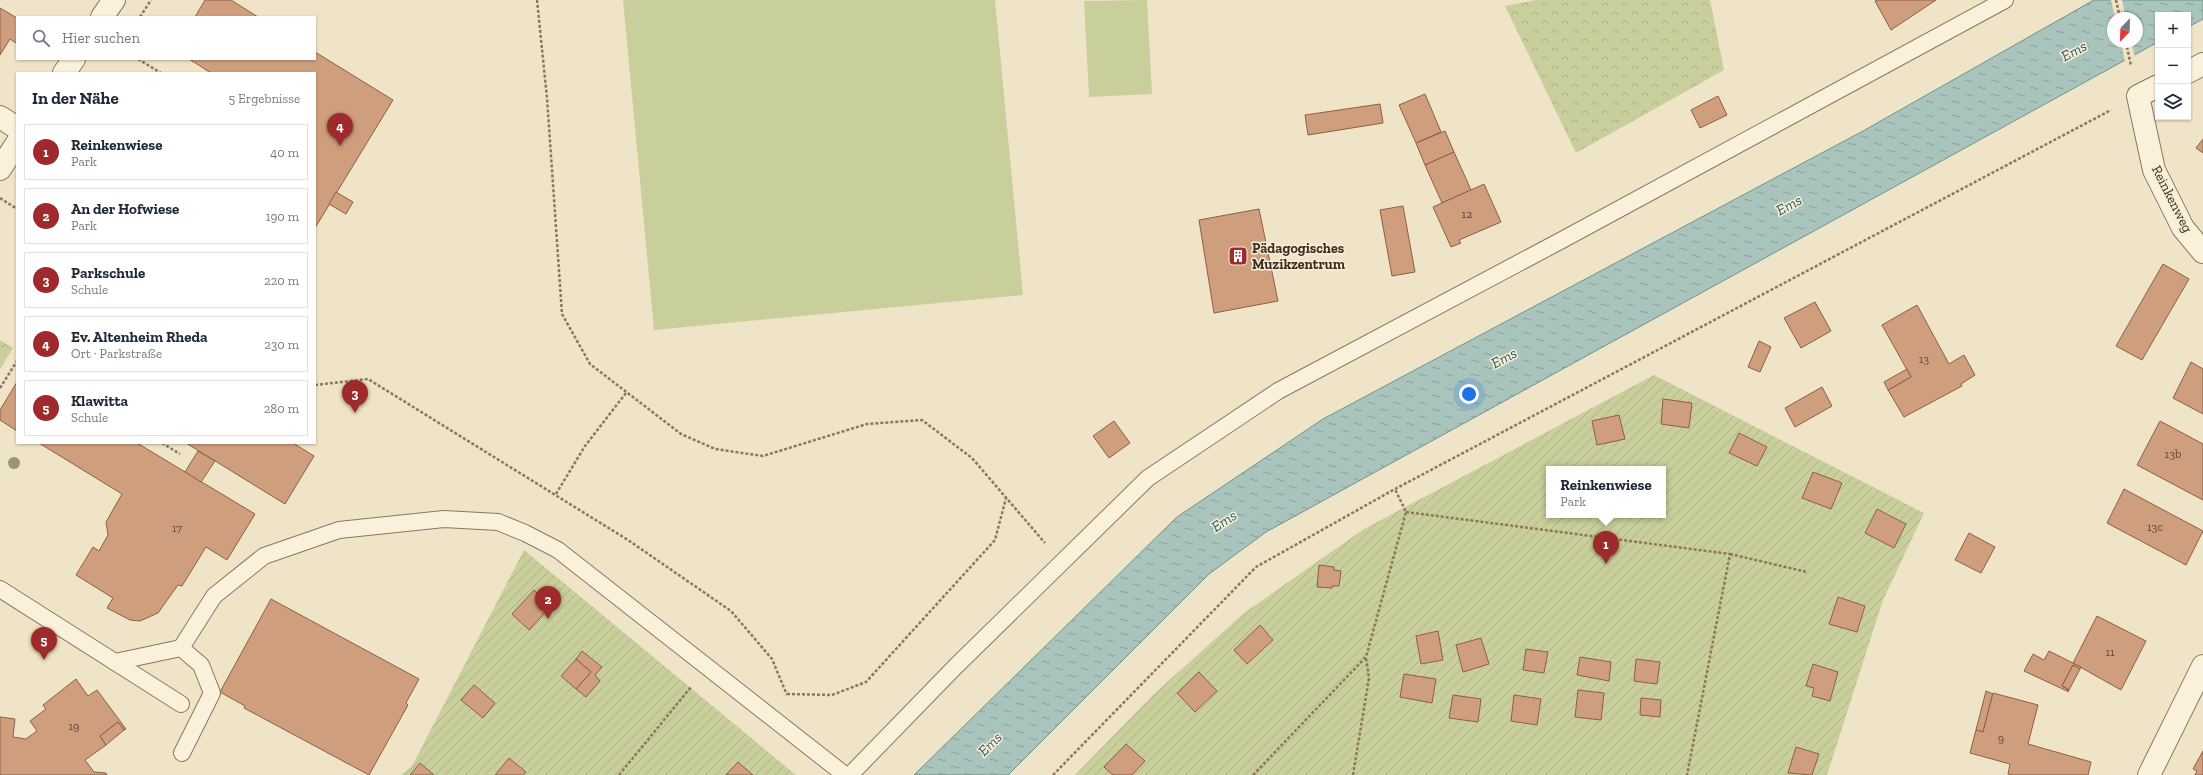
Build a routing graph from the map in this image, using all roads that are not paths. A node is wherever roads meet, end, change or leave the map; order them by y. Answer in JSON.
{"nodes":[{"id":1,"x":114,"y":0,"type":"edge"},
{"id":2,"x":2005,"y":0,"type":"edge"},
{"id":3,"x":103,"y":16,"type":"edge"},
{"id":4,"x":73,"y":60,"type":"edge"},
{"id":5,"x":2203,"y":64,"type":"edge"},
{"id":6,"x":2191,"y":70,"type":"edge"},
{"id":7,"x":65,"y":72,"type":"edge"},
{"id":8,"x":2155,"y":88,"type":"edge"},
{"id":9,"x":0,"y":117,"type":"edge"},
{"id":10,"x":16,"y":127,"type":"edge"},
{"id":11,"x":16,"y":145,"type":"edge"},
{"id":12,"x":0,"y":169,"type":"edge"},
{"id":13,"x":2203,"y":252,"type":"edge"},
{"id":14,"x":0,"y":589,"type":"edge"},
{"id":15,"x":181,"y":648,"type":"junction"},
{"id":16,"x":115,"y":662,"type":"junction"},
{"id":17,"x":2203,"y":666,"type":"edge"},
{"id":18,"x":181,"y":704,"type":"dead end"},
{"id":19,"x":182,"y":753,"type":"dead end"},
{"id":20,"x":845,"y":775,"type":"edge"},
{"id":21,"x":850,"y":775,"type":"edge"},
{"id":22,"x":2149,"y":775,"type":"edge"}],
"edges":[{"from":1,"to":3,"type":"street"},
{"from":2,"to":21,"type":"lane"},
{"from":4,"to":7,"type":"street"},
{"from":5,"to":6,"type":"street"},
{"from":8,"to":13,"type":"street","name":"Reinkenweg"},
{"from":9,"to":10,"type":"street"},
{"from":11,"to":12,"type":"street"},
{"from":14,"to":16,"type":"lane"},
{"from":15,"to":16,"type":"lane"},
{"from":15,"to":19,"type":"lane"},
{"from":15,"to":20,"type":"lane"},
{"from":16,"to":18,"type":"lane"},
{"from":17,"to":22,"type":"street"}]}
